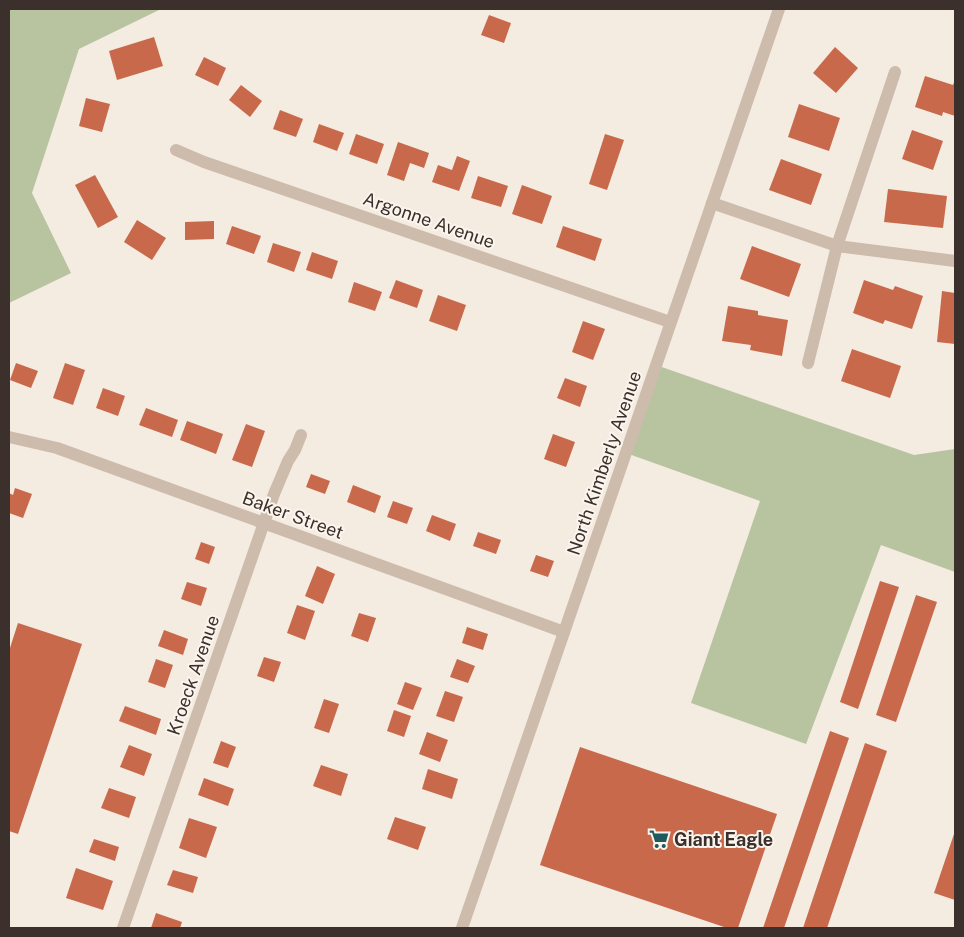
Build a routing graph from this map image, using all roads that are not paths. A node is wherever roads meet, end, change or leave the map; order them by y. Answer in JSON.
{"nodes":[{"id":1,"x":779,"y":9,"type":"edge"},
{"id":2,"x":895,"y":72,"type":"dead end"},
{"id":3,"x":176,"y":150,"type":"dead end"},
{"id":4,"x":712,"y":203,"type":"junction"},
{"id":5,"x":837,"y":246,"type":"junction"},
{"id":6,"x":955,"y":261,"type":"edge"},
{"id":7,"x":670,"y":322,"type":"junction"},
{"id":8,"x":808,"y":363,"type":"dead end"},
{"id":9,"x":301,"y":435,"type":"dead end"},
{"id":10,"x":9,"y":437,"type":"edge"},
{"id":11,"x":265,"y":523,"type":"junction"},
{"id":12,"x":564,"y":632,"type":"junction"},
{"id":13,"x":123,"y":928,"type":"edge"},
{"id":14,"x":462,"y":928,"type":"edge"}],
"edges":[{"from":1,"to":4,"type":"street","name":"North Kimberly Avenue"},
{"from":2,"to":5,"type":"street"},
{"from":3,"to":7,"type":"street","name":"Argonne Avenue"},
{"from":4,"to":5,"type":"street"},
{"from":4,"to":7,"type":"street","name":"North Kimberly Avenue"},
{"from":5,"to":6,"type":"street"},
{"from":5,"to":8,"type":"street"},
{"from":7,"to":12,"type":"street","name":"North Kimberly Avenue"},
{"from":9,"to":11,"type":"street","name":"Kroeck Avenue"},
{"from":10,"to":11,"type":"street","name":"Baker Street"},
{"from":11,"to":12,"type":"street","name":"Baker Street"},
{"from":11,"to":13,"type":"street","name":"Kroeck Avenue"},
{"from":12,"to":14,"type":"street","name":"North Kimberly Avenue"}]}
